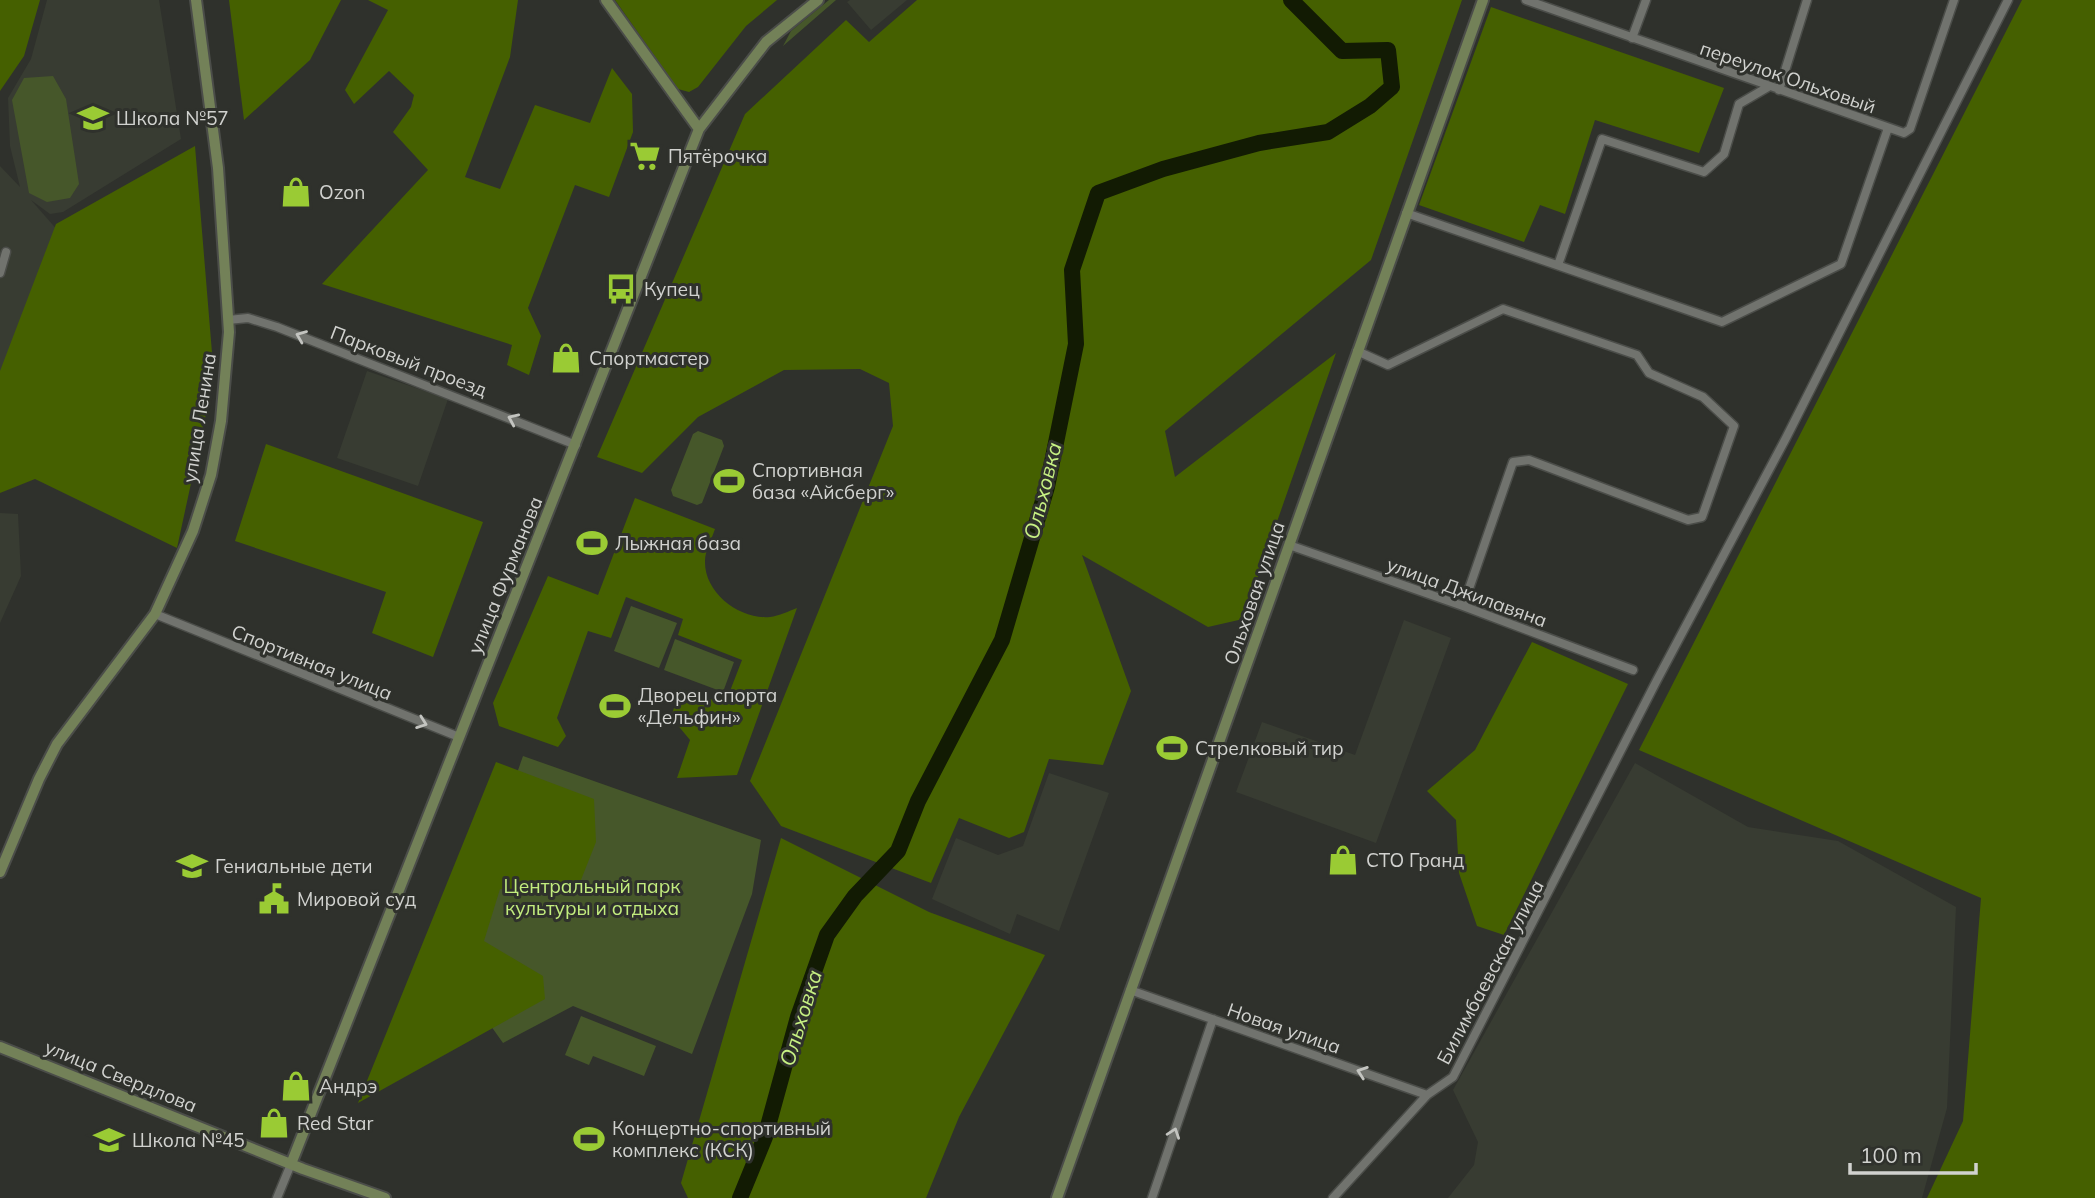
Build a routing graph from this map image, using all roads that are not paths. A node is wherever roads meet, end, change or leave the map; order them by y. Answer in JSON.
{"nodes":[{"id":1,"x":197,"y":0,"type":"edge"},
{"id":2,"x":606,"y":0,"type":"edge"},
{"id":3,"x":818,"y":0,"type":"edge"},
{"id":4,"x":1483,"y":0,"type":"edge"},
{"id":5,"x":1528,"y":0,"type":"edge"},
{"id":6,"x":1646,"y":0,"type":"edge"},
{"id":7,"x":1807,"y":0,"type":"edge"},
{"id":8,"x":1954,"y":0,"type":"edge"},
{"id":9,"x":2008,"y":0,"type":"edge"},
{"id":10,"x":1632,"y":38,"type":"junction"},
{"id":11,"x":1768,"y":87,"type":"junction"},
{"id":12,"x":1779,"y":90,"type":"junction"},
{"id":13,"x":1888,"y":128,"type":"junction"},
{"id":14,"x":699,"y":129,"type":"junction"},
{"id":15,"x":1406,"y":213,"type":"junction"},
{"id":16,"x":6,"y":252,"type":"dead end"},
{"id":17,"x":1558,"y":265,"type":"junction"},
{"id":18,"x":0,"y":273,"type":"edge"},
{"id":19,"x":229,"y":320,"type":"junction"},
{"id":20,"x":1357,"y":352,"type":"junction"},
{"id":21,"x":576,"y":445,"type":"junction"},
{"id":22,"x":1289,"y":545,"type":"junction"},
{"id":23,"x":1462,"y":606,"type":"junction"},
{"id":24,"x":155,"y":614,"type":"junction"},
{"id":25,"x":1633,"y":670,"type":"dead end"},
{"id":26,"x":459,"y":737,"type":"junction"},
{"id":27,"x":0,"y":872,"type":"edge"},
{"id":28,"x":1130,"y":990,"type":"junction"},
{"id":29,"x":1213,"y":1019,"type":"junction"},
{"id":30,"x":0,"y":1047,"type":"edge"},
{"id":31,"x":1427,"y":1095,"type":"junction"},
{"id":32,"x":291,"y":1164,"type":"junction"},
{"id":33,"x":276,"y":1198,"type":"edge"},
{"id":34,"x":385,"y":1198,"type":"edge"},
{"id":35,"x":1057,"y":1198,"type":"edge"},
{"id":36,"x":1152,"y":1198,"type":"edge"},
{"id":37,"x":1333,"y":1198,"type":"edge"}],
"edges":[{"from":1,"to":19,"type":"main road","name":"улица Ленина"},
{"from":2,"to":14,"type":"main road"},
{"from":3,"to":14,"type":"main road","name":"улица Фурманова"},
{"from":4,"to":15,"type":"main road","name":"Ольховая улица"},
{"from":5,"to":10,"type":"street","name":"переулок Ольховый"},
{"from":6,"to":10,"type":"street"},
{"from":7,"to":12,"type":"street"},
{"from":8,"to":13,"type":"street","name":"переулок Ольховый"},
{"from":9,"to":31,"type":"street","name":"Билимбаевская улица"},
{"from":10,"to":11,"type":"street","name":"переулок Ольховый"},
{"from":11,"to":12,"type":"street","name":"переулок Ольховый"},
{"from":11,"to":17,"type":"street"},
{"from":12,"to":13,"type":"street","name":"переулок Ольховый"},
{"from":13,"to":17,"type":"street"},
{"from":14,"to":21,"type":"main road","name":"улица Фурманова"},
{"from":15,"to":17,"type":"street"},
{"from":15,"to":20,"type":"main road","name":"Ольховая улица"},
{"from":16,"to":18,"type":"street"},
{"from":21,"to":19,"type":"street","name":"Парковый проезд","one_way":true},
{"from":19,"to":24,"type":"main road","name":"улица Ленина"},
{"from":20,"to":22,"type":"main road","name":"Ольховая улица"},
{"from":20,"to":23,"type":"street"},
{"from":21,"to":26,"type":"main road","name":"улица Фурманова"},
{"from":22,"to":23,"type":"street","name":"улица Джилавяна"},
{"from":22,"to":28,"type":"main road","name":"Ольховая улица"},
{"from":23,"to":25,"type":"street","name":"улица Джилавяна"},
{"from":24,"to":26,"type":"street","name":"Спортивная улица","one_way":true},
{"from":24,"to":27,"type":"main road","name":"улица Ленина"},
{"from":26,"to":32,"type":"main road","name":"улица Фурманова"},
{"from":28,"to":29,"type":"street","name":"Новая улица"},
{"from":28,"to":35,"type":"main road","name":"Ольховая улица"},
{"from":31,"to":29,"type":"street","name":"Новая улица","one_way":true},
{"from":36,"to":29,"type":"street","one_way":true},
{"from":30,"to":32,"type":"main road","name":"улица Свердлова"},
{"from":31,"to":37,"type":"street","name":"Билимбаевская улица"},
{"from":32,"to":33,"type":"street","name":"улица Фурманова"},
{"from":32,"to":34,"type":"main road","name":"улица Свердлова"}]}
